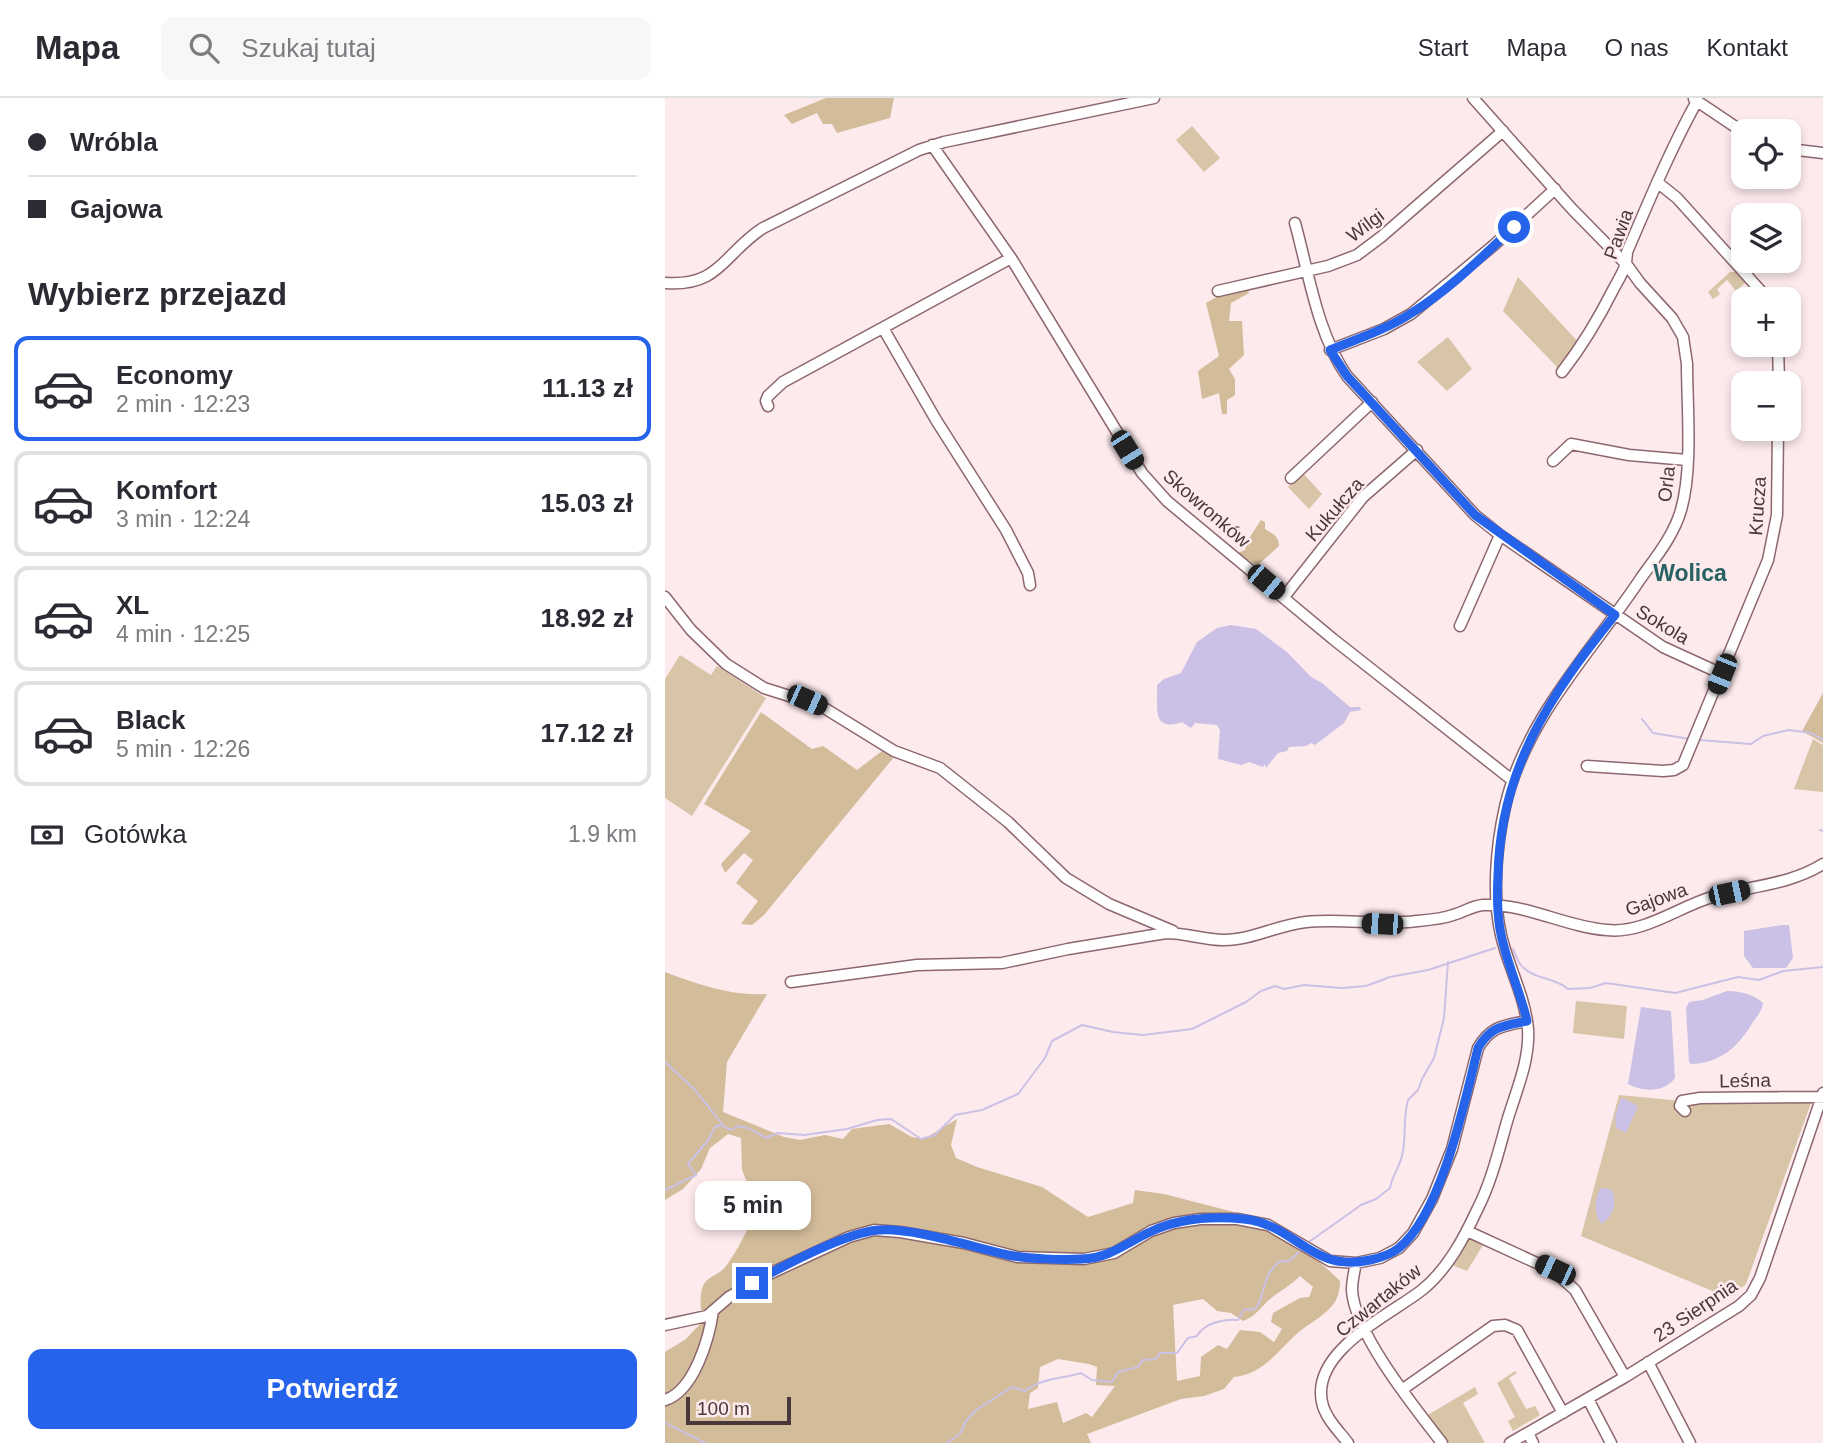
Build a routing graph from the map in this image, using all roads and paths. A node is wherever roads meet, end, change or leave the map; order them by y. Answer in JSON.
{"nodes":[{"id":1,"x":1154,"y":98,"type":"edge"},
{"id":2,"x":1473,"y":98,"type":"edge"},
{"id":3,"x":1695,"y":99,"type":"edge"},
{"id":4,"x":1731,"y":124,"type":"edge"},
{"id":5,"x":1503,"y":131,"type":"junction"},
{"id":6,"x":932,"y":145,"type":"junction"},
{"id":7,"x":1801,"y":150,"type":"edge"},
{"id":8,"x":1823,"y":153,"type":"edge"},
{"id":9,"x":1657,"y":182,"type":"junction"},
{"id":10,"x":1555,"y":189,"type":"junction"},
{"id":11,"x":1295,"y":223,"type":"dead end"},
{"id":12,"x":1011,"y":258,"type":"junction"},
{"id":13,"x":1627,"y":265,"type":"junction"},
{"id":14,"x":1307,"y":270,"type":"junction"},
{"id":15,"x":665,"y":282,"type":"edge"},
{"id":16,"x":1757,"y":287,"type":"edge"},
{"id":17,"x":1218,"y":291,"type":"dead end"},
{"id":18,"x":883,"y":328,"type":"junction"},
{"id":19,"x":1330,"y":350,"type":"junction"},
{"id":20,"x":1562,"y":372,"type":"dead end"},
{"id":21,"x":1372,"y":402,"type":"junction"},
{"id":22,"x":768,"y":406,"type":"dead end"},
{"id":23,"x":1778,"y":441,"type":"edge"},
{"id":24,"x":1417,"y":450,"type":"junction"},
{"id":25,"x":1687,"y":460,"type":"junction"},
{"id":26,"x":1553,"y":461,"type":"dead end"},
{"id":27,"x":1291,"y":478,"type":"dead end"},
{"id":28,"x":1500,"y":535,"type":"junction"},
{"id":29,"x":1030,"y":585,"type":"dead end"},
{"id":30,"x":665,"y":597,"type":"edge"},
{"id":31,"x":1284,"y":597,"type":"junction"},
{"id":32,"x":1615,"y":615,"type":"junction"},
{"id":33,"x":1460,"y":626,"type":"dead end"},
{"id":34,"x":1722,"y":674,"type":"junction"},
{"id":35,"x":1587,"y":765,"type":"dead end"},
{"id":36,"x":1512,"y":780,"type":"junction"},
{"id":37,"x":1823,"y":864,"type":"edge"},
{"id":38,"x":1497,"y":905,"type":"junction"},
{"id":39,"x":1178,"y":933,"type":"junction"},
{"id":40,"x":791,"y":982,"type":"dead end"},
{"id":41,"x":1527,"y":1021,"type":"junction"},
{"id":42,"x":1822,"y":1096,"type":"edge"},
{"id":43,"x":1685,"y":1111,"type":"dead end"},
{"id":44,"x":1467,"y":1231,"type":"junction"},
{"id":45,"x":1356,"y":1263,"type":"junction"},
{"id":46,"x":713,"y":1311,"type":"junction"},
{"id":47,"x":665,"y":1325,"type":"edge"},
{"id":48,"x":1363,"y":1330,"type":"junction"},
{"id":49,"x":1648,"y":1362,"type":"junction"},
{"id":50,"x":1625,"y":1377,"type":"junction"},
{"id":51,"x":1403,"y":1389,"type":"junction"},
{"id":52,"x":1588,"y":1399,"type":"junction"},
{"id":53,"x":665,"y":1400,"type":"edge"},
{"id":54,"x":1563,"y":1413,"type":"junction"},
{"id":55,"x":1528,"y":1433,"type":"junction"},
{"id":56,"x":1348,"y":1443,"type":"edge"},
{"id":57,"x":1442,"y":1443,"type":"edge"},
{"id":58,"x":1510,"y":1443,"type":"edge"},
{"id":59,"x":1533,"y":1443,"type":"edge"},
{"id":60,"x":1611,"y":1443,"type":"edge"},
{"id":61,"x":1690,"y":1443,"type":"edge"}],
"edges":[{"from":1,"to":6,"type":"street"},
{"from":2,"to":5,"type":"street","name":"Orla"},
{"from":3,"to":4,"type":"street"},
{"from":3,"to":9,"type":"street","name":"Pawia"},
{"from":5,"to":10,"type":"street","name":"Orla"},
{"from":5,"to":14,"type":"street","name":"Wilgi"},
{"from":6,"to":12,"type":"street","name":"Skowronków"},
{"from":6,"to":15,"type":"street"},
{"from":7,"to":8,"type":"street"},
{"from":9,"to":13,"type":"street","name":"Pawia"},
{"from":9,"to":16,"type":"street"},
{"from":10,"to":13,"type":"street","name":"Orla"},
{"from":10,"to":19,"type":"street"},
{"from":11,"to":14,"type":"street","name":"Sokola"},
{"from":12,"to":18,"type":"street"},
{"from":12,"to":31,"type":"street","name":"Skowronków"},
{"from":13,"to":20,"type":"street","name":"Pawia"},
{"from":13,"to":25,"type":"street","name":"Orla"},
{"from":14,"to":17,"type":"street","name":"Wilgi"},
{"from":14,"to":19,"type":"street","name":"Sokola"},
{"from":18,"to":22,"type":"street"},
{"from":18,"to":29,"type":"street"},
{"from":19,"to":21,"type":"street","name":"Sokola"},
{"from":21,"to":24,"type":"street","name":"Sokola"},
{"from":21,"to":27,"type":"street"},
{"from":23,"to":34,"type":"street","name":"Krucza"},
{"from":24,"to":28,"type":"street","name":"Sokola"},
{"from":24,"to":31,"type":"street","name":"Kukułcza"},
{"from":25,"to":26,"type":"street"},
{"from":25,"to":32,"type":"street","name":"Orla"},
{"from":28,"to":32,"type":"street","name":"Sokola"},
{"from":28,"to":33,"type":"street"},
{"from":30,"to":39,"type":"street"},
{"from":31,"to":36,"type":"street","name":"Skowronków"},
{"from":32,"to":34,"type":"street","name":"Sokola"},
{"from":32,"to":36,"type":"street","name":"Orla"},
{"from":34,"to":35,"type":"street","name":"Krucza"},
{"from":36,"to":38,"type":"street","name":"Orla"},
{"from":37,"to":38,"type":"street","name":"Gajowa"},
{"from":38,"to":39,"type":"street","name":"Gajowa"},
{"from":38,"to":41,"type":"street"},
{"from":39,"to":40,"type":"street"},
{"from":41,"to":44,"type":"street","name":"Czwartaków"},
{"from":41,"to":45,"type":"street"},
{"from":42,"to":43,"type":"street","name":"Leśna"},
{"from":42,"to":49,"type":"street","name":"23 Sierpnia"},
{"from":44,"to":48,"type":"street","name":"Czwartaków"},
{"from":44,"to":50,"type":"street"},
{"from":45,"to":46,"type":"street"},
{"from":45,"to":48,"type":"street"},
{"from":46,"to":47,"type":"street"},
{"from":46,"to":53,"type":"street"},
{"from":48,"to":51,"type":"street"},
{"from":48,"to":56,"type":"street","name":"Czwartaków"},
{"from":49,"to":50,"type":"street","name":"23 Sierpnia"},
{"from":49,"to":61,"type":"street"},
{"from":50,"to":52,"type":"street","name":"23 Sierpnia"},
{"from":51,"to":54,"type":"street"},
{"from":51,"to":57,"type":"street"},
{"from":52,"to":54,"type":"street","name":"23 Sierpnia"},
{"from":52,"to":60,"type":"street"},
{"from":54,"to":55,"type":"street","name":"23 Sierpnia"},
{"from":55,"to":58,"type":"street","name":"23 Sierpnia"},
{"from":55,"to":59,"type":"street"}]}
